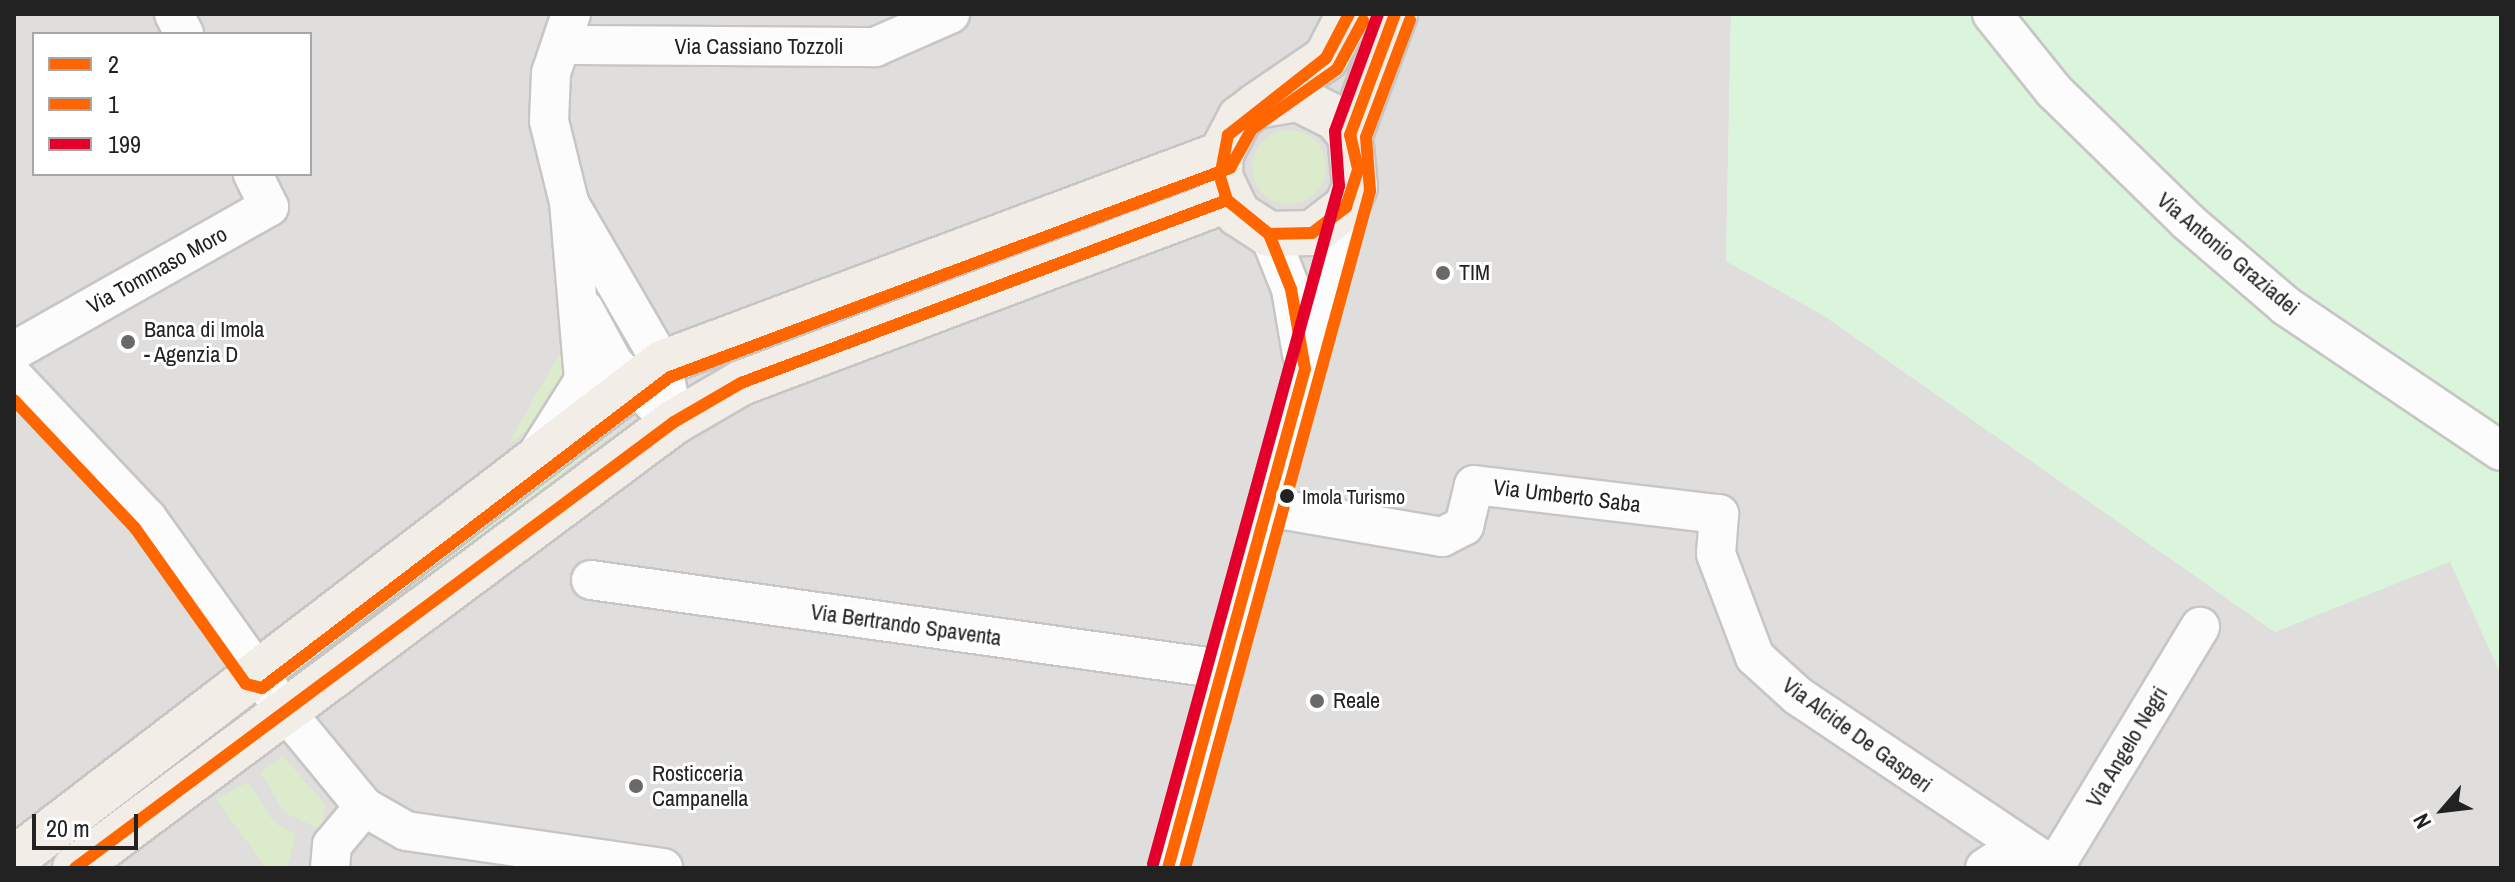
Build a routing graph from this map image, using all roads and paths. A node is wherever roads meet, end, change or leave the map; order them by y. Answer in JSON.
{"nodes":[{"id":1,"x":174,"y":14,"type":"edge"},
{"id":2,"x":950,"y":14,"type":"edge"},
{"id":3,"x":1349,"y":14,"type":"edge"},
{"id":4,"x":1395,"y":14,"type":"edge"},
{"id":5,"x":1992,"y":14,"type":"edge"},
{"id":6,"x":566,"y":30,"type":"edge"},
{"id":7,"x":183,"y":32,"type":"edge"},
{"id":8,"x":1256,"y":106,"type":"junction"},
{"id":9,"x":1350,"y":135,"type":"junction"},
{"id":10,"x":1221,"y":154,"type":"junction"},
{"id":11,"x":254,"y":176,"type":"edge"},
{"id":12,"x":1355,"y":187,"type":"junction"},
{"id":13,"x":1227,"y":200,"type":"junction"},
{"id":14,"x":569,"y":202,"type":"junction"},
{"id":15,"x":1269,"y":234,"type":"junction"},
{"id":16,"x":575,"y":292,"type":"junction"},
{"id":17,"x":14,"y":351,"type":"edge"},
{"id":18,"x":1305,"y":369,"type":"junction"},
{"id":19,"x":647,"y":375,"type":"junction"},
{"id":20,"x":14,"y":377,"type":"edge"},
{"id":21,"x":674,"y":422,"type":"junction"},
{"id":22,"x":2501,"y":451,"type":"edge"},
{"id":23,"x":529,"y":465,"type":"junction"},
{"id":24,"x":1267,"y":507,"type":"junction"},
{"id":25,"x":1716,"y":554,"type":"joint"},
{"id":26,"x":591,"y":580,"type":"dead end"},
{"id":27,"x":2200,"y":627,"type":"dead end"},
{"id":28,"x":1221,"y":669,"type":"junction"},
{"id":29,"x":258,"y":673,"type":"junction"},
{"id":30,"x":285,"y":711,"type":"junction"},
{"id":31,"x":364,"y":807,"type":"junction"},
{"id":32,"x":2016,"y":848,"type":"junction"},
{"id":33,"x":14,"y":859,"type":"edge"},
{"id":34,"x":75,"y":868,"type":"edge"},
{"id":35,"x":330,"y":868,"type":"edge"},
{"id":36,"x":663,"y":868,"type":"edge"},
{"id":37,"x":1168,"y":868,"type":"edge"},
{"id":38,"x":1985,"y":868,"type":"edge"},
{"id":39,"x":2054,"y":868,"type":"edge"}],
"edges":[{"from":1,"to":7,"type":"street"},
{"from":2,"to":6,"type":"street","name":"Via Cassiano Tozzoli"},
{"from":3,"to":8,"type":"main road"},
{"from":4,"to":9,"type":"main road"},
{"from":5,"to":22,"type":"street","name":"Via Antonio Graziadei"},
{"from":6,"to":14,"type":"street"},
{"from":8,"to":9,"type":"main road"},
{"from":8,"to":10,"type":"main road"},
{"from":9,"to":12,"type":"main road"},
{"from":10,"to":13,"type":"main road"},
{"from":10,"to":19,"type":"main road"},
{"from":11,"to":17,"type":"street","name":"Via Tommaso Moro"},
{"from":12,"to":15,"type":"main road"},
{"from":12,"to":18,"type":"street"},
{"from":13,"to":15,"type":"main road"},
{"from":13,"to":21,"type":"main road"},
{"from":14,"to":16,"type":"street"},
{"from":14,"to":19,"type":"street"},
{"from":15,"to":18,"type":"street"},
{"from":16,"to":19,"type":"street"},
{"from":16,"to":23,"type":"street"},
{"from":18,"to":24,"type":"street"},
{"from":19,"to":21,"type":"street"},
{"from":19,"to":23,"type":"main road"},
{"from":20,"to":29,"type":"street"},
{"from":21,"to":30,"type":"main road"},
{"from":23,"to":29,"type":"main road"},
{"from":24,"to":25,"type":"street","name":"Via Umberto Saba"},
{"from":24,"to":28,"type":"street"},
{"from":25,"to":32,"type":"street","name":"Via Alcide De Gasperi"},
{"from":26,"to":28,"type":"street","name":"Via Bertrando Spaventa"},
{"from":27,"to":39,"type":"street","name":"Via Angelo Negri"},
{"from":28,"to":37,"type":"street"},
{"from":29,"to":30,"type":"street"},
{"from":29,"to":33,"type":"main road"},
{"from":30,"to":31,"type":"street"},
{"from":30,"to":34,"type":"main road"},
{"from":31,"to":35,"type":"street"},
{"from":31,"to":36,"type":"street"},
{"from":32,"to":38,"type":"street"},
{"from":32,"to":39,"type":"street","name":"Via Alcide De Gasperi"}]}
